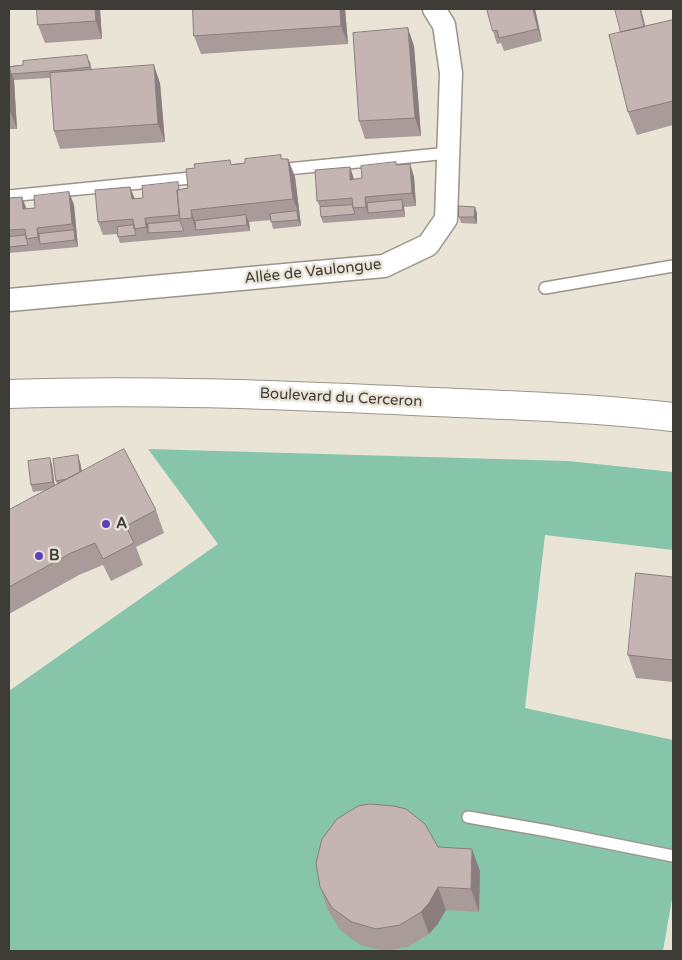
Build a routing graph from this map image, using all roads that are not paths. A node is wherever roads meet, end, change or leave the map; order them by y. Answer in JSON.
{"nodes":[{"id":1,"x":434,"y":9,"type":"edge"},
{"id":2,"x":449,"y":153,"type":"junction"},
{"id":3,"x":263,"y":171,"type":"edge"},
{"id":4,"x":214,"y":176,"type":"edge"},
{"id":5,"x":9,"y":196,"type":"edge"},
{"id":6,"x":673,"y":266,"type":"edge"},
{"id":7,"x":545,"y":288,"type":"dead end"},
{"id":8,"x":9,"y":300,"type":"edge"},
{"id":9,"x":9,"y":394,"type":"edge"},
{"id":10,"x":673,"y":417,"type":"edge"},
{"id":11,"x":468,"y":817,"type":"dead end"},
{"id":12,"x":673,"y":856,"type":"edge"}],
"edges":[{"from":1,"to":2,"type":"street","name":"Allée de Vaulongue"},
{"from":2,"to":3,"type":"lane"},
{"from":2,"to":8,"type":"street","name":"Allée de Vaulongue"},
{"from":4,"to":5,"type":"lane"},
{"from":6,"to":7,"type":"lane"},
{"from":9,"to":10,"type":"main road","name":"Boulevard du Cerceron"},
{"from":11,"to":12,"type":"lane"}]}
